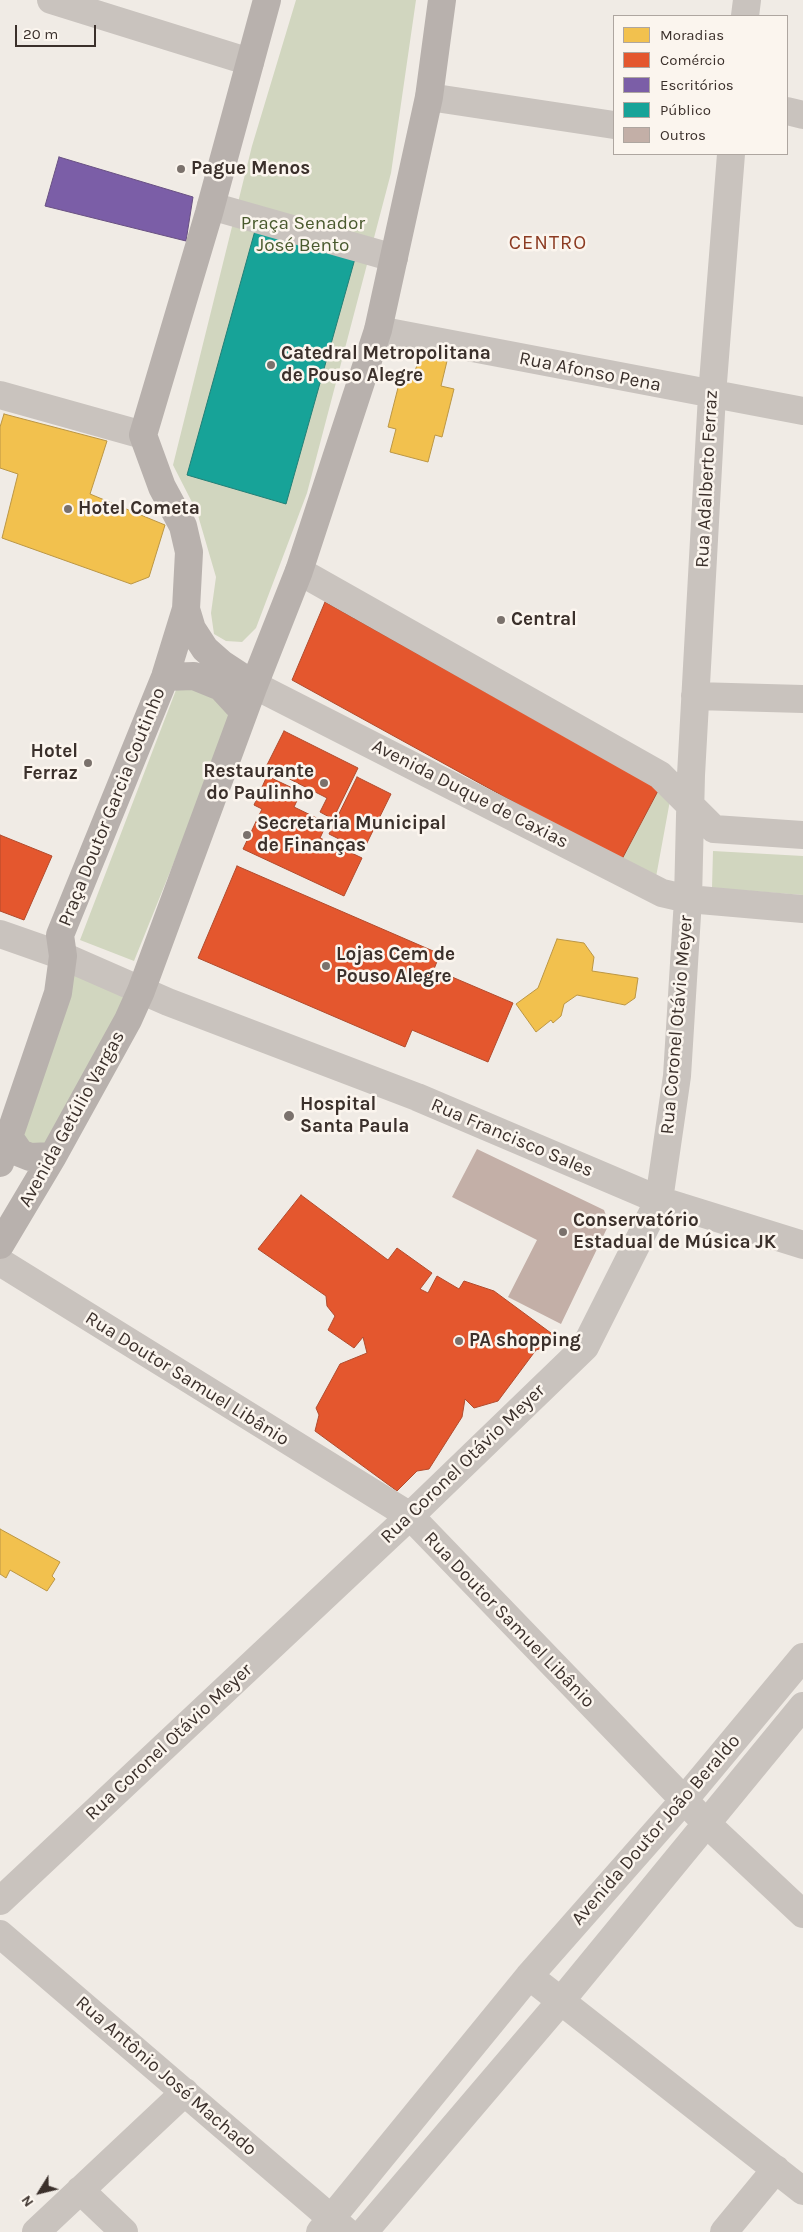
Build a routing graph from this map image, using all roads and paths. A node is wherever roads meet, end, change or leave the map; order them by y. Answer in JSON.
{"nodes":[{"id":1,"x":50,"y":0,"type":"edge"},
{"id":2,"x":267,"y":0,"type":"edge"},
{"id":3,"x":442,"y":0,"type":"edge"},
{"id":4,"x":747,"y":0,"type":"edge"},
{"id":5,"x":745,"y":15,"type":"edge"},
{"id":6,"x":250,"y":62,"type":"junction"},
{"id":7,"x":429,"y":97,"type":"junction"},
{"id":8,"x":788,"y":111,"type":"edge"},
{"id":9,"x":803,"y":114,"type":"edge"},
{"id":10,"x":613,"y":126,"type":"edge"},
{"id":11,"x":731,"y":155,"type":"edge"},
{"id":12,"x":211,"y":206,"type":"junction"},
{"id":13,"x":394,"y":258,"type":"junction"},
{"id":14,"x":378,"y":330,"type":"junction"},
{"id":15,"x":0,"y":395,"type":"edge"},
{"id":16,"x":712,"y":395,"type":"junction"},
{"id":17,"x":803,"y":411,"type":"edge"},
{"id":18,"x":143,"y":434,"type":"junction"},
{"id":19,"x":299,"y":571,"type":"junction"},
{"id":20,"x":186,"y":609,"type":"junction"},
{"id":21,"x":164,"y":677,"type":"junction"},
{"id":22,"x":254,"y":684,"type":"junction"},
{"id":23,"x":695,"y":696,"type":"junction"},
{"id":24,"x":803,"y":700,"type":"edge"},
{"id":25,"x":244,"y":712,"type":"junction"},
{"id":26,"x":690,"y":804,"type":"junction"},
{"id":27,"x":803,"y":835,"type":"edge"},
{"id":28,"x":688,"y":899,"type":"junction"},
{"id":29,"x":803,"y":909,"type":"edge"},
{"id":30,"x":0,"y":934,"type":"edge"},
{"id":31,"x":63,"y":956,"type":"junction"},
{"id":32,"x":141,"y":991,"type":"junction"},
{"id":33,"x":9,"y":1137,"type":"junction"},
{"id":34,"x":53,"y":1156,"type":"junction"},
{"id":35,"x":0,"y":1163,"type":"edge"},
{"id":36,"x":660,"y":1200,"type":"junction"},
{"id":37,"x":0,"y":1245,"type":"edge"},
{"id":38,"x":803,"y":1245,"type":"edge"},
{"id":39,"x":0,"y":1262,"type":"edge"},
{"id":40,"x":410,"y":1516,"type":"junction"},
{"id":41,"x":803,"y":1657,"type":"edge"},
{"id":42,"x":793,"y":1691,"type":"edge"},
{"id":43,"x":803,"y":1706,"type":"edge"},
{"id":44,"x":684,"y":1800,"type":"junction"},
{"id":45,"x":707,"y":1824,"type":"junction"},
{"id":46,"x":11,"y":1874,"type":"edge"},
{"id":47,"x":0,"y":1901,"type":"edge"},
{"id":48,"x":803,"y":1914,"type":"edge"},
{"id":49,"x":0,"y":1934,"type":"edge"},
{"id":50,"x":529,"y":1976,"type":"junction"},
{"id":51,"x":560,"y":2002,"type":"junction"},
{"id":52,"x":185,"y":2092,"type":"junction"},
{"id":53,"x":776,"y":2169,"type":"junction"},
{"id":54,"x":80,"y":2190,"type":"junction"},
{"id":55,"x":803,"y":2191,"type":"edge"},
{"id":56,"x":333,"y":2228,"type":"edge"},
{"id":57,"x":36,"y":2232,"type":"edge"},
{"id":58,"x":124,"y":2232,"type":"edge"},
{"id":59,"x":364,"y":2232,"type":"edge"},
{"id":60,"x":724,"y":2232,"type":"edge"}],
"edges":[{"from":1,"to":6,"type":"street"},
{"from":2,"to":6,"type":"main road"},
{"from":3,"to":7,"type":"main road"},
{"from":4,"to":5,"type":"street"},
{"from":6,"to":12,"type":"main road"},
{"from":7,"to":10,"type":"street"},
{"from":7,"to":13,"type":"main road"},
{"from":8,"to":9,"type":"street"},
{"from":11,"to":16,"type":"street","name":"Rua Adalberto Ferraz"},
{"from":12,"to":13,"type":"street"},
{"from":12,"to":18,"type":"main road"},
{"from":13,"to":14,"type":"main road"},
{"from":14,"to":16,"type":"street","name":"Rua Afonso Pena"},
{"from":14,"to":19,"type":"main road"},
{"from":15,"to":18,"type":"street"},
{"from":16,"to":17,"type":"street","name":"Rua Afonso Pena"},
{"from":16,"to":23,"type":"street","name":"Rua Adalberto Ferraz"},
{"from":18,"to":20,"type":"main road"},
{"from":19,"to":22,"type":"main road"},
{"from":19,"to":26,"type":"street"},
{"from":20,"to":21,"type":"main road","name":"Praça Doutor Garcia Coutinho"},
{"from":20,"to":22,"type":"main road"},
{"from":21,"to":25,"type":"main road"},
{"from":21,"to":31,"type":"main road","name":"Praça Doutor Garcia Coutinho"},
{"from":22,"to":25,"type":"main road"},
{"from":22,"to":28,"type":"street","name":"Avenida Duque de Caxias"},
{"from":23,"to":24,"type":"street"},
{"from":23,"to":26,"type":"street","name":"Rua Adalberto Ferraz"},
{"from":25,"to":32,"type":"main road"},
{"from":26,"to":27,"type":"street"},
{"from":26,"to":28,"type":"street"},
{"from":28,"to":29,"type":"street","name":"Avenida Duque de Caxias"},
{"from":28,"to":36,"type":"street","name":"Rua Coronel Otávio Meyer"},
{"from":30,"to":31,"type":"street"},
{"from":31,"to":32,"type":"street"},
{"from":31,"to":33,"type":"main road"},
{"from":32,"to":34,"type":"main road","name":"Avenida Getúlio Vargas"},
{"from":32,"to":36,"type":"street","name":"Rua Francisco Sales"},
{"from":33,"to":34,"type":"main road"},
{"from":33,"to":35,"type":"main road"},
{"from":34,"to":37,"type":"main road","name":"Avenida Getúlio Vargas"},
{"from":36,"to":38,"type":"street","name":"Rua Francisco Sales"},
{"from":36,"to":40,"type":"street","name":"Rua Coronel Otávio Meyer"},
{"from":39,"to":40,"type":"street","name":"Rua Doutor Samuel Libânio"},
{"from":40,"to":44,"type":"street","name":"Rua Doutor Samuel Libânio"},
{"from":40,"to":46,"type":"street","name":"Rua Coronel Otávio Meyer"},
{"from":41,"to":42,"type":"street","name":"Avenida Doutor João Beraldo"},
{"from":42,"to":44,"type":"street","name":"Avenida Doutor João Beraldo"},
{"from":43,"to":45,"type":"street","name":"Avenida Doutor João Beraldo"},
{"from":44,"to":45,"type":"street","name":"Rua Doutor Samuel Libânio"},
{"from":44,"to":50,"type":"street","name":"Avenida Doutor João Beraldo"},
{"from":45,"to":48,"type":"street","name":"Rua Doutor Samuel Libânio"},
{"from":45,"to":51,"type":"street","name":"Avenida Doutor João Beraldo"},
{"from":46,"to":47,"type":"street","name":"Rua Coronel Otávio Meyer"},
{"from":49,"to":52,"type":"street","name":"Rua Antônio José Machado"},
{"from":50,"to":51,"type":"street"},
{"from":50,"to":56,"type":"street","name":"Avenida Doutor João Beraldo"},
{"from":51,"to":53,"type":"street"},
{"from":51,"to":59,"type":"street","name":"Avenida Doutor João Beraldo"},
{"from":52,"to":54,"type":"street"},
{"from":52,"to":56,"type":"street","name":"Rua Antônio José Machado"},
{"from":53,"to":55,"type":"street"},
{"from":53,"to":60,"type":"street"},
{"from":54,"to":57,"type":"street"},
{"from":54,"to":58,"type":"street"}]}
